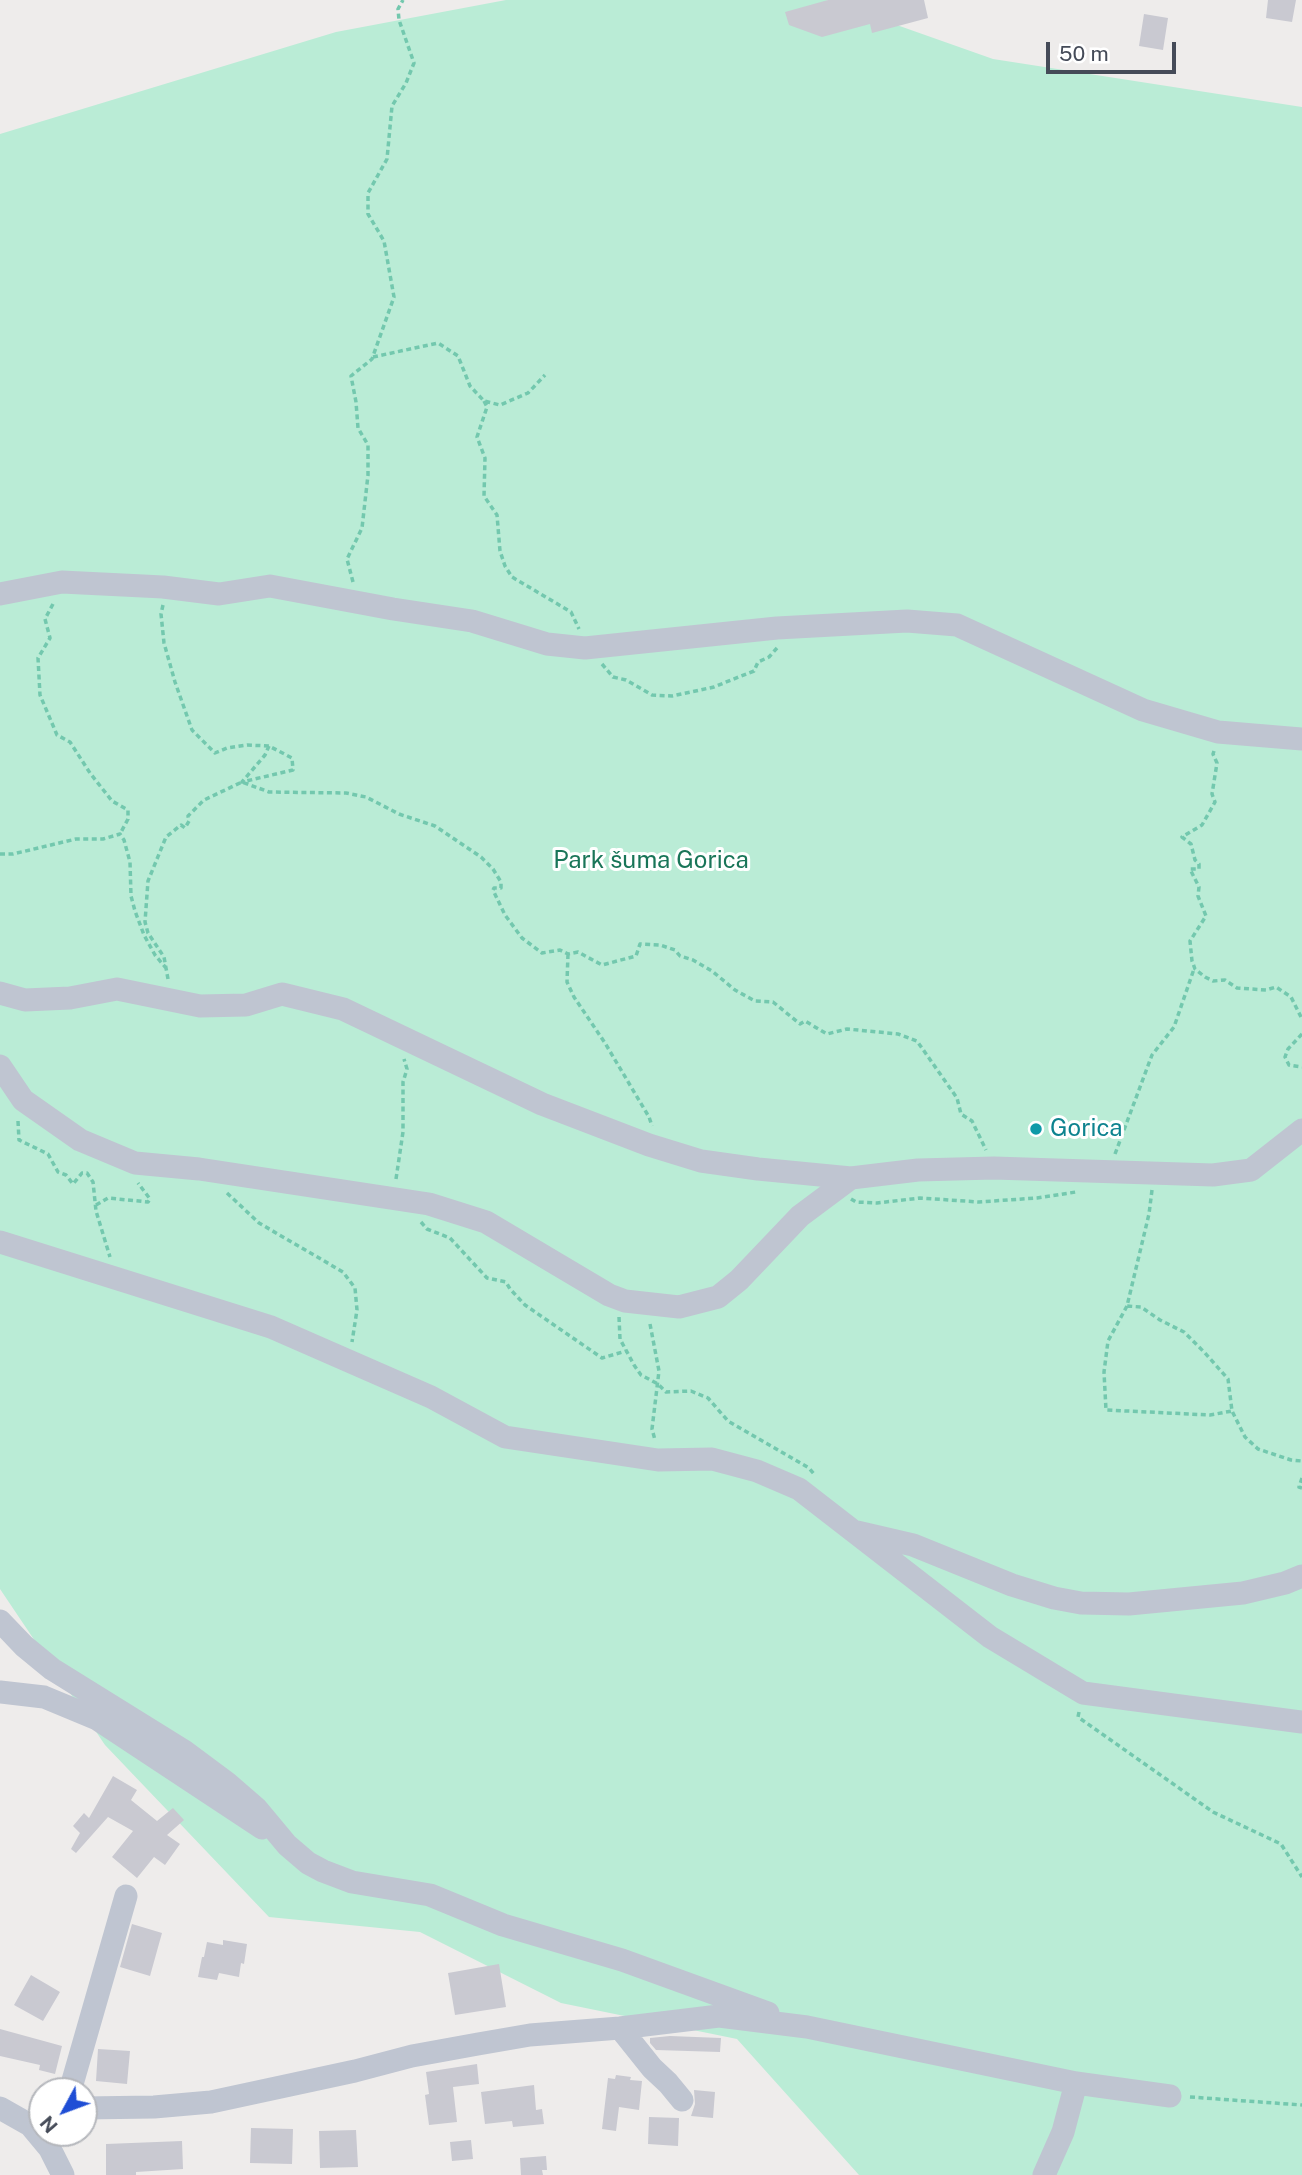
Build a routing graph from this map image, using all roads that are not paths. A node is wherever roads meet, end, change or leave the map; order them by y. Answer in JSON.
{"nodes":[{"id":1,"x":0,"y":594,"type":"edge"},
{"id":2,"x":1302,"y":739,"type":"edge"},
{"id":3,"x":0,"y":993,"type":"edge"},
{"id":4,"x":0,"y":1066,"type":"edge"},
{"id":5,"x":1302,"y":1129,"type":"edge"},
{"id":6,"x":845,"y":1182,"type":"junction"},
{"id":7,"x":0,"y":1242,"type":"edge"},
{"id":8,"x":850,"y":1531,"type":"junction"},
{"id":9,"x":1302,"y":1576,"type":"edge"},
{"id":10,"x":0,"y":1621,"type":"edge"},
{"id":11,"x":0,"y":1692,"type":"edge"},
{"id":12,"x":1302,"y":1723,"type":"edge"},
{"id":13,"x":277,"y":1835,"type":"junction"},
{"id":14,"x":126,"y":1896,"type":"dead end"},
{"id":15,"x":807,"y":2027,"type":"junction"},
{"id":16,"x":620,"y":2028,"type":"junction"},
{"id":17,"x":74,"y":2077,"type":"edge"},
{"id":18,"x":1076,"y":2083,"type":"junction"},
{"id":19,"x":1170,"y":2096,"type":"road end"},
{"id":20,"x":682,"y":2100,"type":"dead end"},
{"id":21,"x":0,"y":2108,"type":"edge"},
{"id":22,"x":98,"y":2108,"type":"edge"},
{"id":23,"x":28,"y":2118,"type":"edge"},
{"id":24,"x":49,"y":2147,"type":"edge"},
{"id":25,"x":63,"y":2175,"type":"edge"},
{"id":26,"x":1044,"y":2175,"type":"edge"}],
"edges":[{"from":1,"to":2,"type":"street"},
{"from":3,"to":6,"type":"street"},
{"from":4,"to":6,"type":"street"},
{"from":5,"to":6,"type":"street"},
{"from":7,"to":8,"type":"street"},
{"from":8,"to":9,"type":"street"},
{"from":8,"to":12,"type":"street"},
{"from":10,"to":13,"type":"street"},
{"from":11,"to":13,"type":"street"},
{"from":13,"to":15,"type":"street"},
{"from":14,"to":17,"type":"street"},
{"from":15,"to":16,"type":"street"},
{"from":15,"to":18,"type":"street"},
{"from":16,"to":20,"type":"street"},
{"from":16,"to":22,"type":"street"},
{"from":18,"to":19,"type":"street"},
{"from":18,"to":26,"type":"street"},
{"from":21,"to":23,"type":"street"},
{"from":24,"to":25,"type":"street"}]}
